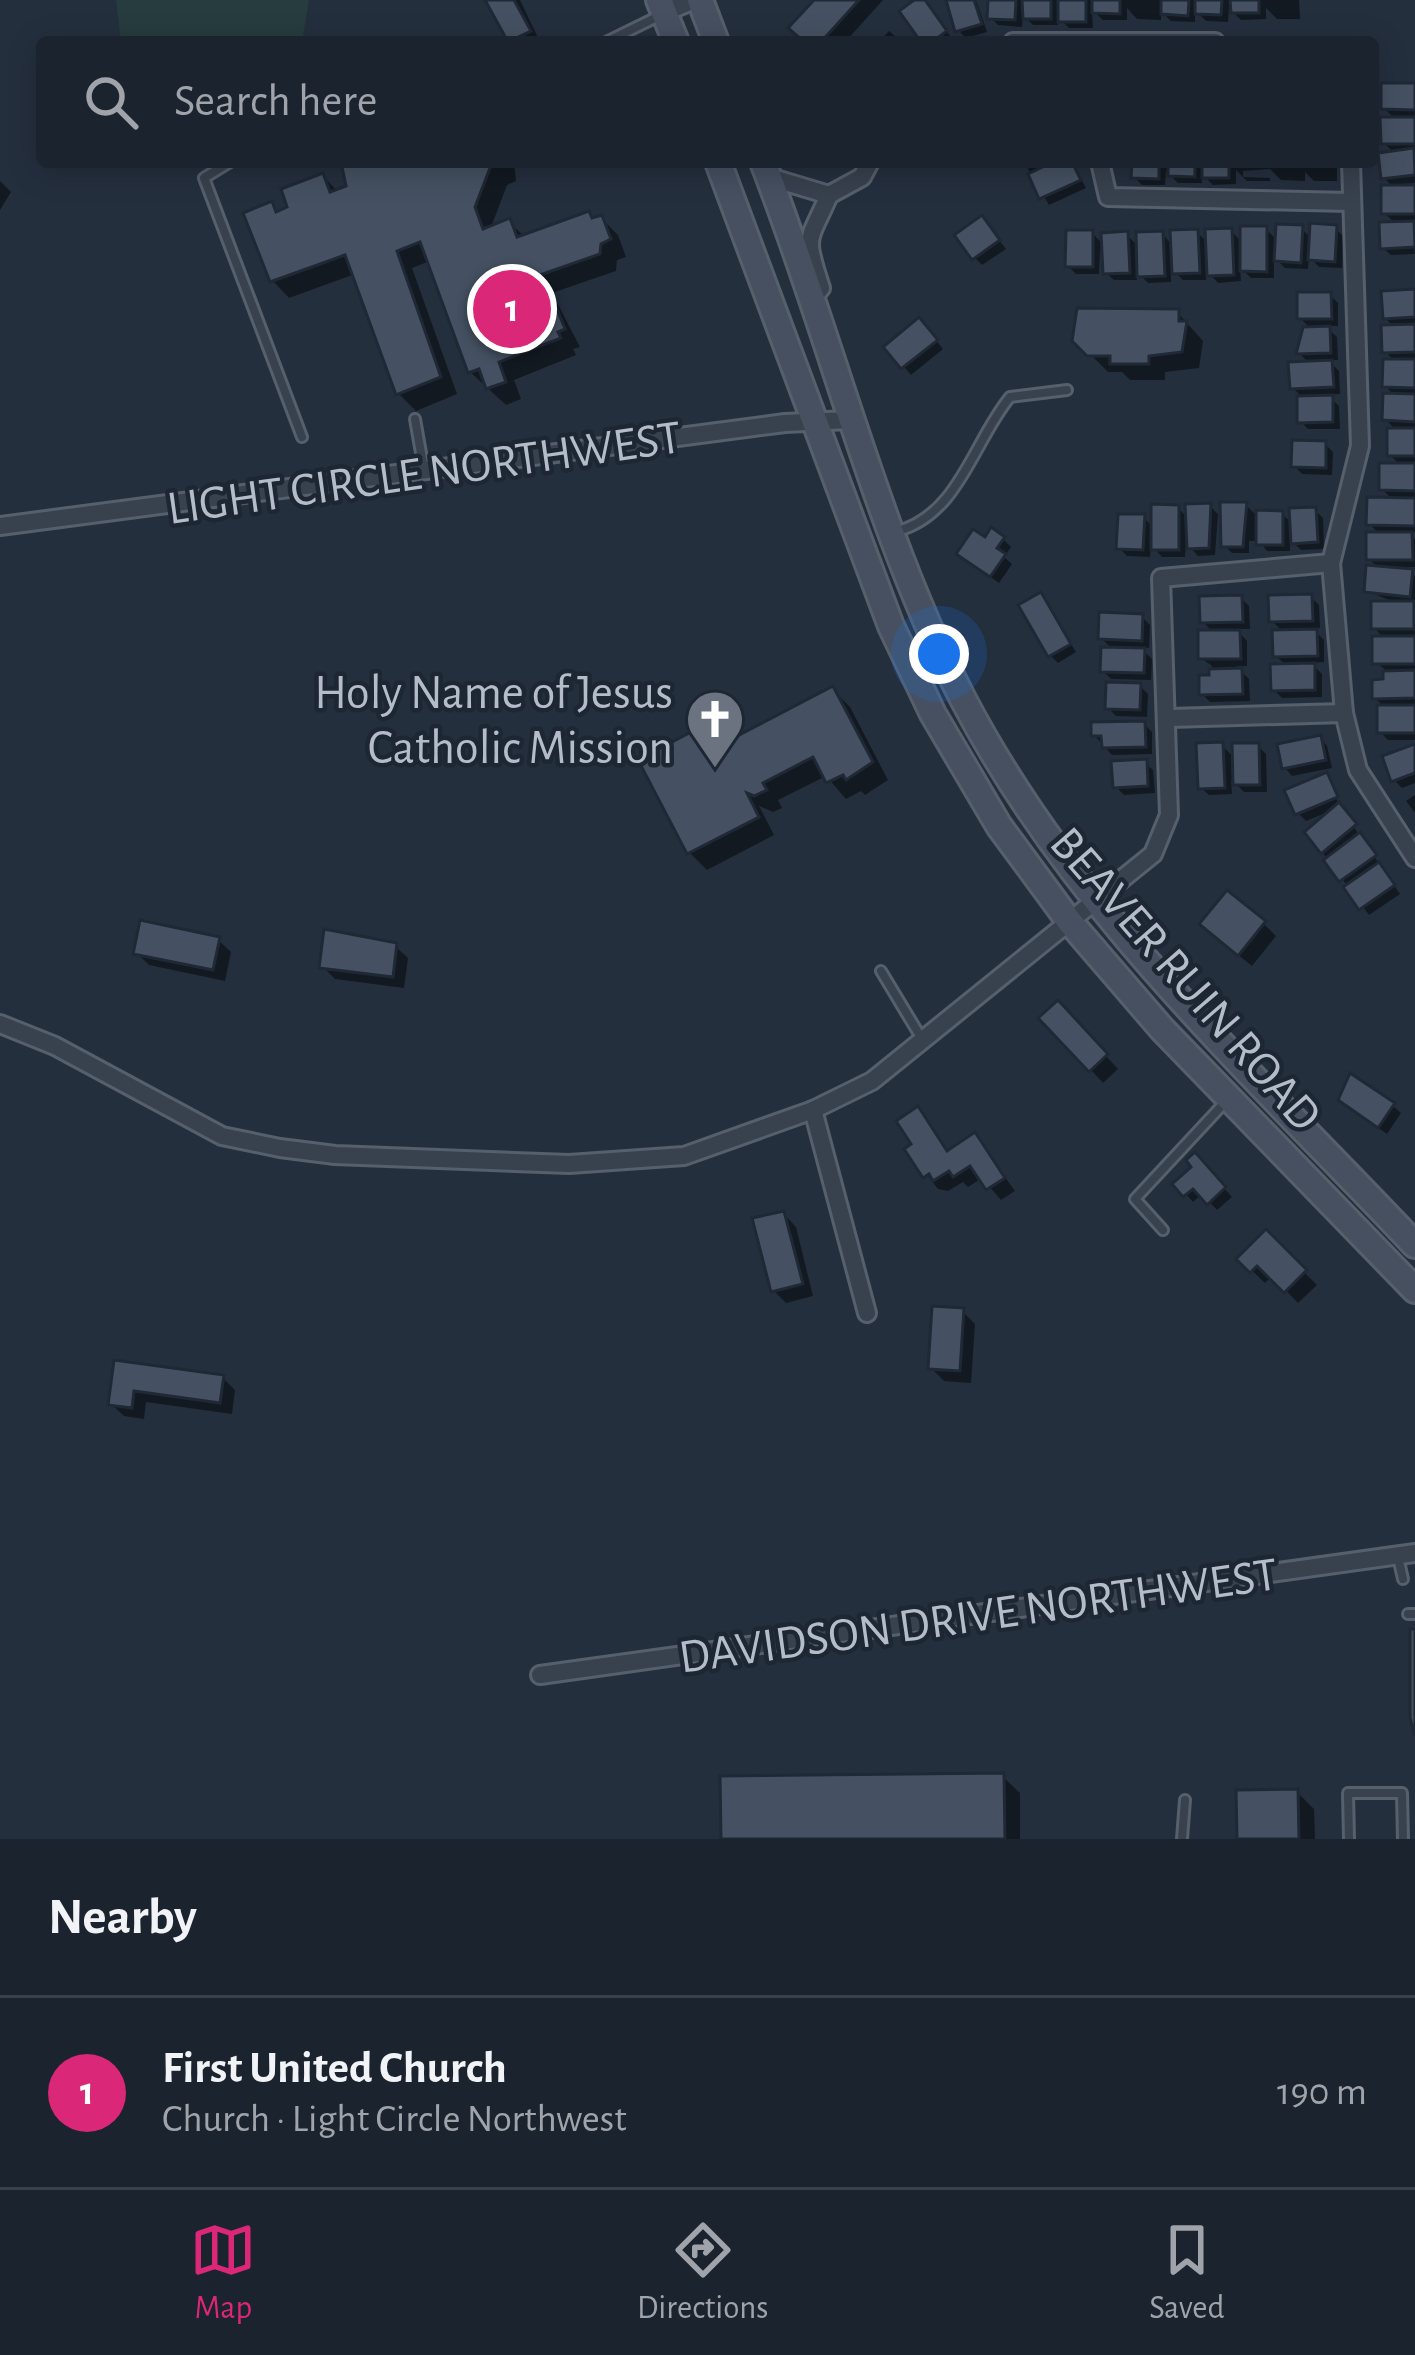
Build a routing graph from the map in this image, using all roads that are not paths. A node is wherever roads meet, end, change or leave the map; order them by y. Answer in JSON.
{"nodes":[{"id":1,"x":697,"y":0,"type":"edge"},
{"id":2,"x":662,"y":6,"type":"edge"},
{"id":3,"x":615,"y":36,"type":"edge"},
{"id":4,"x":674,"y":36,"type":"edge"},
{"id":5,"x":713,"y":36,"type":"edge"},
{"id":6,"x":220,"y":168,"type":"edge"},
{"id":7,"x":720,"y":168,"type":"edge"},
{"id":8,"x":867,"y":168,"type":"edge"},
{"id":9,"x":1101,"y":168,"type":"edge"},
{"id":10,"x":1351,"y":168,"type":"edge"},
{"id":11,"x":766,"y":170,"type":"edge"},
{"id":12,"x":829,"y":196,"type":"junction"},
{"id":13,"x":1351,"y":202,"type":"junction"},
{"id":14,"x":809,"y":302,"type":"junction"},
{"id":15,"x":1066,"y":390,"type":"dead end"},
{"id":16,"x":416,"y":418,"type":"dead end"},
{"id":17,"x":814,"y":420,"type":"junction"},
{"id":18,"x":849,"y":420,"type":"junction"},
{"id":19,"x":302,"y":437,"type":"dead end"},
{"id":20,"x":424,"y":471,"type":"junction"},
{"id":21,"x":0,"y":526,"type":"edge"},
{"id":22,"x":888,"y":533,"type":"junction"},
{"id":23,"x":1331,"y":563,"type":"junction"},
{"id":24,"x":1344,"y":713,"type":"junction"},
{"id":25,"x":1170,"y":718,"type":"junction"},
{"id":26,"x":1415,"y":858,"type":"edge"},
{"id":27,"x":1095,"y":900,"type":"junction"},
{"id":28,"x":1069,"y":921,"type":"junction"},
{"id":29,"x":881,"y":971,"type":"dead end"},
{"id":30,"x":0,"y":1024,"type":"edge"},
{"id":31,"x":923,"y":1041,"type":"junction"},
{"id":32,"x":1229,"y":1098,"type":"junction"},
{"id":33,"x":813,"y":1110,"type":"junction"},
{"id":34,"x":1163,"y":1230,"type":"dead end"},
{"id":35,"x":1415,"y":1245,"type":"edge"},
{"id":36,"x":1415,"y":1290,"type":"edge"},
{"id":37,"x":867,"y":1313,"type":"dead end"},
{"id":38,"x":1407,"y":1554,"type":"edge"},
{"id":39,"x":1403,"y":1579,"type":"dead end"},
{"id":40,"x":540,"y":1676,"type":"dead end"},
{"id":41,"x":1185,"y":1800,"type":"dead end"},
{"id":42,"x":1182,"y":1839,"type":"edge"},
{"id":43,"x":1349,"y":1839,"type":"edge"},
{"id":44,"x":1403,"y":1839,"type":"edge"}],
"edges":[{"from":1,"to":2,"type":"street"},
{"from":1,"to":5,"type":"main road"},
{"from":2,"to":3,"type":"lane"},
{"from":2,"to":4,"type":"main road"},
{"from":6,"to":19,"type":"lane"},
{"from":7,"to":17,"type":"main road","name":"BEAVER RUIN ROAD"},
{"from":8,"to":12,"type":"street"},
{"from":9,"to":13,"type":"street"},
{"from":10,"to":13,"type":"street"},
{"from":11,"to":12,"type":"street"},
{"from":11,"to":14,"type":"main road","name":"BEAVER RUIN ROAD"},
{"from":12,"to":14,"type":"street"},
{"from":13,"to":23,"type":"street"},
{"from":14,"to":18,"type":"main road","name":"BEAVER RUIN ROAD"},
{"from":15,"to":22,"type":"lane"},
{"from":16,"to":20,"type":"lane"},
{"from":17,"to":18,"type":"street","name":"LIGHT CIRCLE NORTHWEST"},
{"from":17,"to":20,"type":"street","name":"LIGHT CIRCLE NORTHWEST"},
{"from":17,"to":28,"type":"main road","name":"BEAVER RUIN ROAD"},
{"from":18,"to":22,"type":"main road","name":"BEAVER RUIN ROAD"},
{"from":20,"to":21,"type":"street","name":"LIGHT CIRCLE NORTHWEST"},
{"from":22,"to":27,"type":"main road","name":"BEAVER RUIN ROAD"},
{"from":23,"to":24,"type":"street"},
{"from":23,"to":25,"type":"street"},
{"from":24,"to":25,"type":"street"},
{"from":24,"to":26,"type":"street"},
{"from":25,"to":27,"type":"street"},
{"from":27,"to":28,"type":"street"},
{"from":27,"to":35,"type":"main road","name":"BEAVER RUIN ROAD"},
{"from":28,"to":31,"type":"street"},
{"from":28,"to":32,"type":"main road","name":"BEAVER RUIN ROAD"},
{"from":29,"to":31,"type":"lane"},
{"from":30,"to":33,"type":"street"},
{"from":31,"to":33,"type":"street"},
{"from":32,"to":34,"type":"lane"},
{"from":32,"to":36,"type":"main road","name":"BEAVER RUIN ROAD"},
{"from":33,"to":37,"type":"street"},
{"from":38,"to":39,"type":"lane"},
{"from":38,"to":40,"type":"street","name":"DAVIDSON DRIVE NORTHWEST"},
{"from":41,"to":42,"type":"lane"},
{"from":43,"to":44,"type":"lane"}]}
